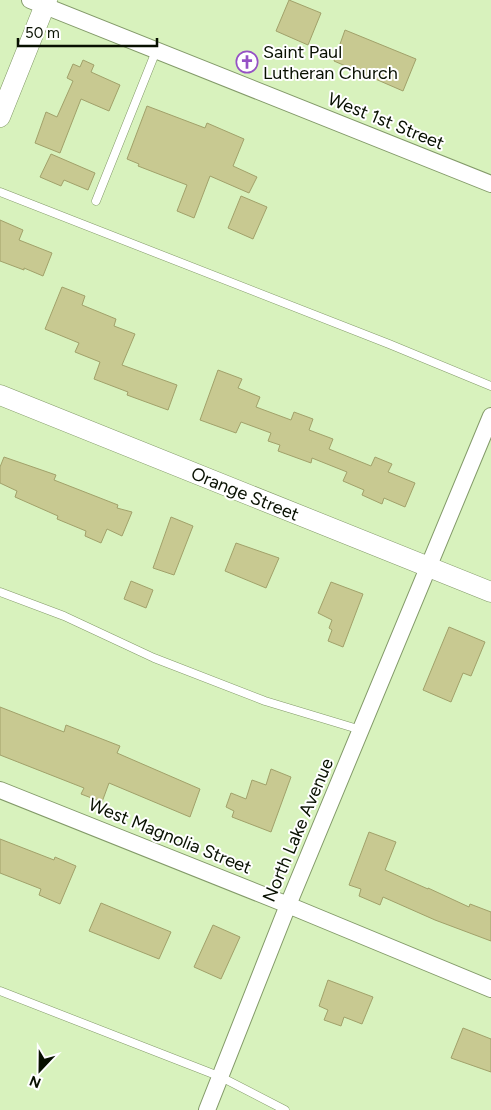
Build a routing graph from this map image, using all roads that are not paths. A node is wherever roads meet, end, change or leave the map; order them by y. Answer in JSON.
{"nodes":[{"id":1,"x":40,"y":2,"type":"edge"},
{"id":2,"x":156,"y":51,"type":"junction"},
{"id":3,"x":0,"y":116,"type":"edge"},
{"id":4,"x":491,"y":184,"type":"edge"},
{"id":5,"x":0,"y":192,"type":"edge"},
{"id":6,"x":96,"y":201,"type":"dead end"},
{"id":7,"x":491,"y":386,"type":"edge"},
{"id":8,"x":0,"y":395,"type":"edge"},
{"id":9,"x":491,"y":416,"type":"edge"},
{"id":10,"x":429,"y":568,"type":"junction"},
{"id":11,"x":0,"y":592,"type":"edge"},
{"id":12,"x":491,"y":592,"type":"edge"},
{"id":13,"x":362,"y":730,"type":"junction"},
{"id":14,"x":0,"y":790,"type":"edge"},
{"id":15,"x":288,"y":905,"type":"junction"},
{"id":16,"x":491,"y":989,"type":"edge"},
{"id":17,"x":0,"y":992,"type":"edge"},
{"id":18,"x":220,"y":1077,"type":"junction"},
{"id":19,"x":208,"y":1110,"type":"edge"},
{"id":20,"x":285,"y":1110,"type":"edge"}],
"edges":[{"from":1,"to":2,"type":"street","name":"West 1st Street"},
{"from":1,"to":3,"type":"street"},
{"from":2,"to":4,"type":"street","name":"West 1st Street"},
{"from":2,"to":6,"type":"lane"},
{"from":5,"to":7,"type":"lane"},
{"from":8,"to":10,"type":"street","name":"Orange Street"},
{"from":9,"to":10,"type":"street","name":"North Lake Avenue"},
{"from":10,"to":12,"type":"street","name":"Orange Street"},
{"from":10,"to":13,"type":"street","name":"North Lake Avenue"},
{"from":11,"to":13,"type":"lane"},
{"from":13,"to":15,"type":"street","name":"North Lake Avenue"},
{"from":14,"to":15,"type":"street","name":"West Magnolia Street"},
{"from":15,"to":16,"type":"street","name":"West Magnolia Street"},
{"from":15,"to":18,"type":"street","name":"North Lake Avenue"},
{"from":17,"to":18,"type":"lane"},
{"from":18,"to":19,"type":"street","name":"North Lake Avenue"},
{"from":18,"to":20,"type":"lane"}]}
